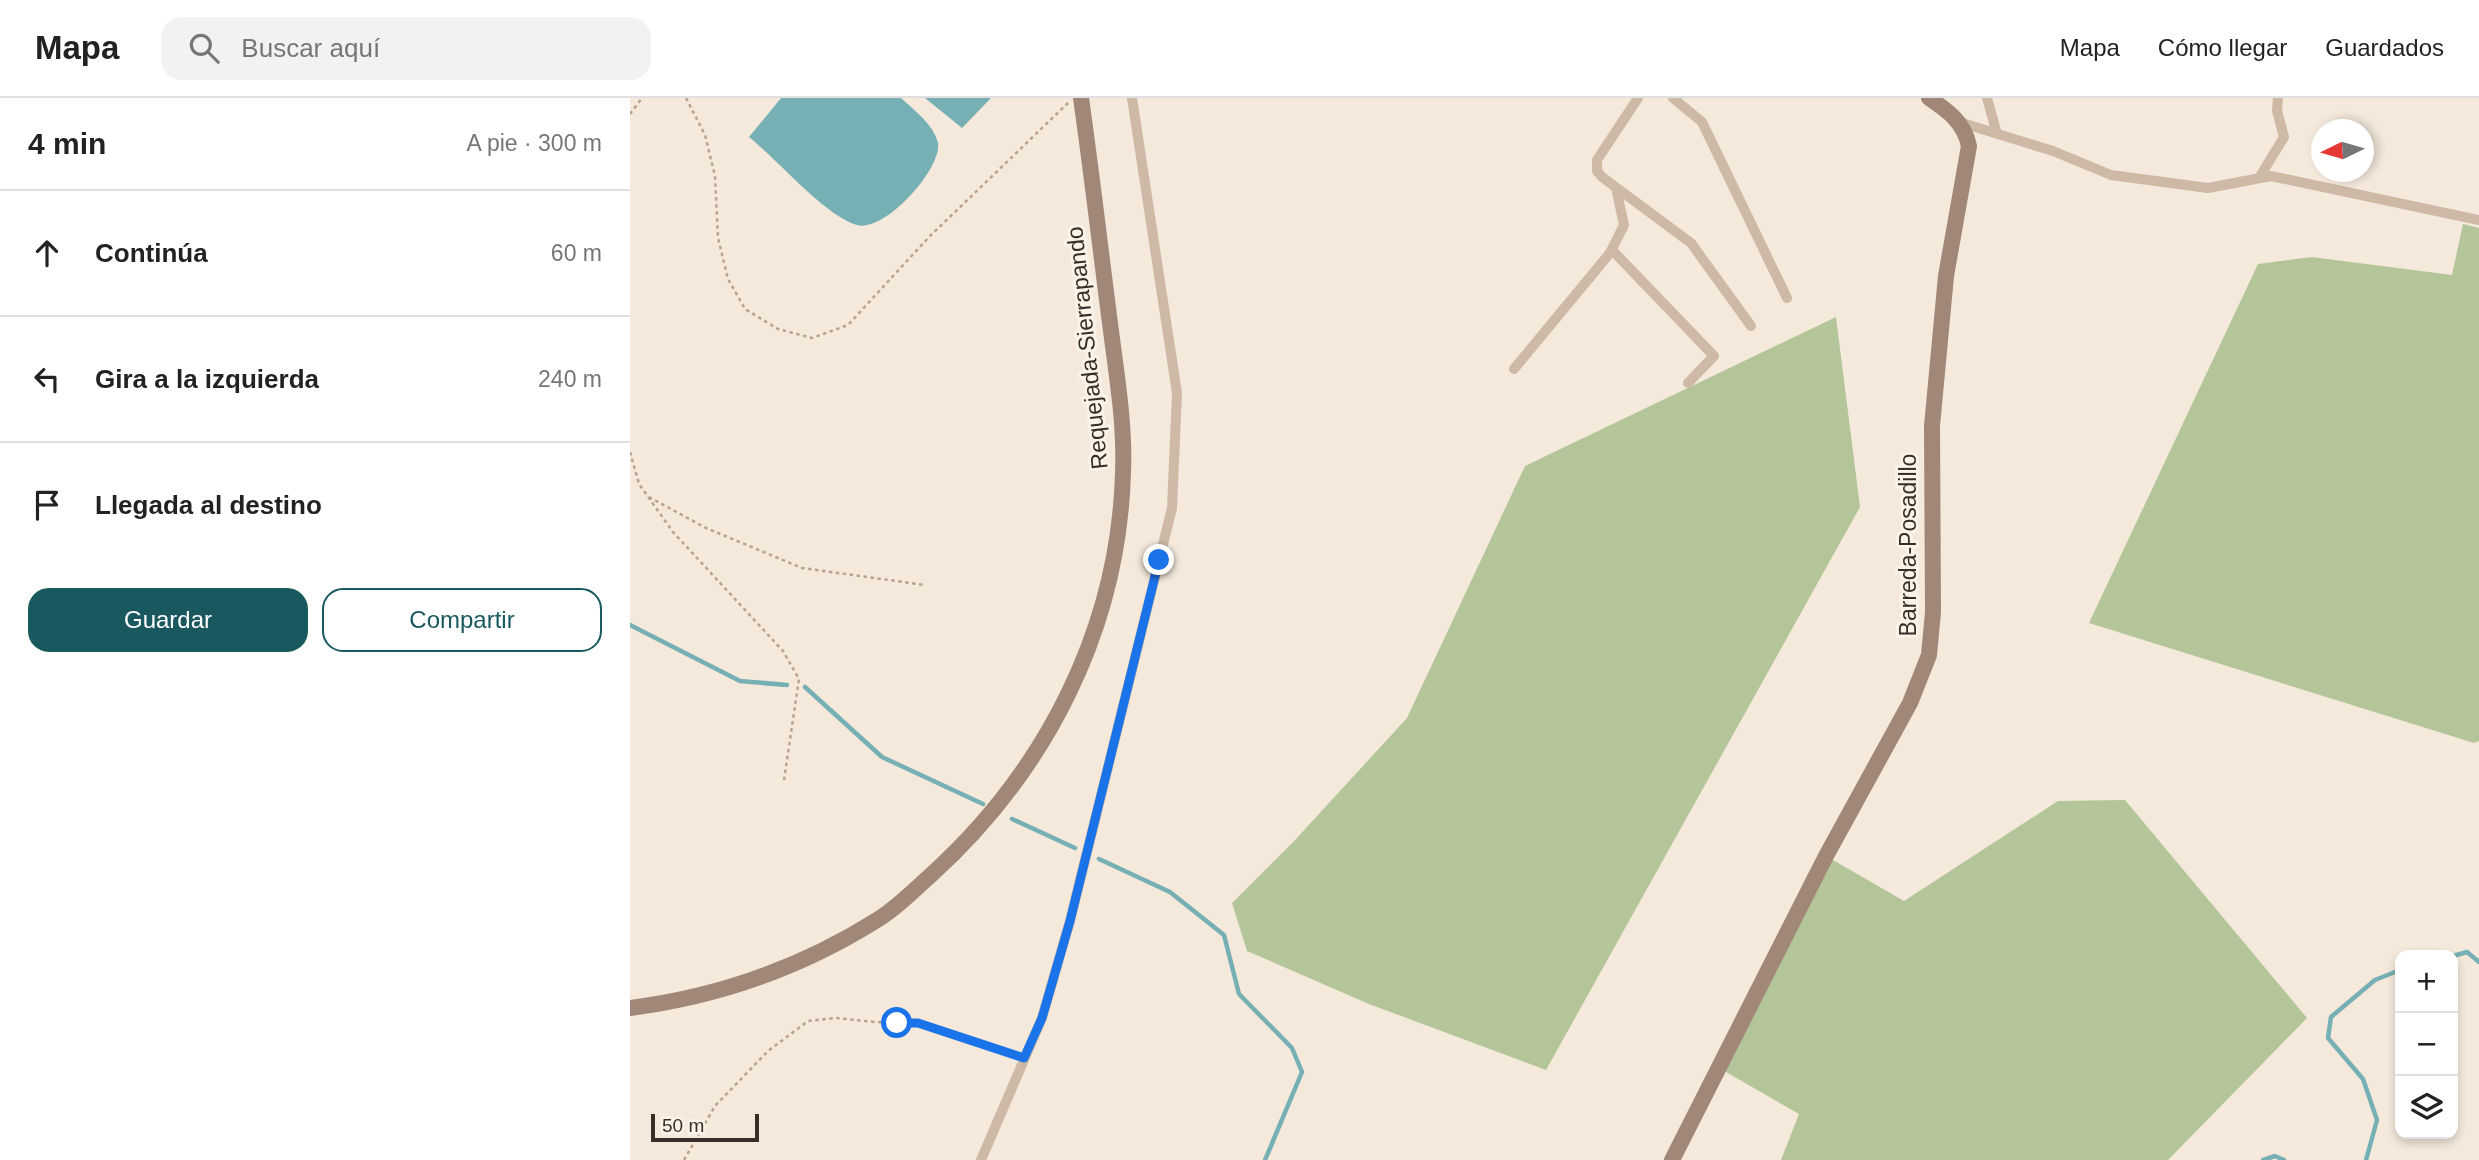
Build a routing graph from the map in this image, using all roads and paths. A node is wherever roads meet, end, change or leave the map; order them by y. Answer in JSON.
{"nodes":[{"id":1,"x":642,"y":98,"type":"edge"},
{"id":2,"x":686,"y":98,"type":"edge"},
{"id":3,"x":1073,"y":98,"type":"edge"},
{"id":4,"x":1081,"y":98,"type":"edge"},
{"id":5,"x":1132,"y":98,"type":"edge"},
{"id":6,"x":1638,"y":98,"type":"edge"},
{"id":7,"x":1672,"y":98,"type":"edge"},
{"id":8,"x":1929,"y":98,"type":"edge"},
{"id":9,"x":1987,"y":98,"type":"edge"},
{"id":10,"x":2278,"y":98,"type":"edge"},
{"id":11,"x":630,"y":114,"type":"edge"},
{"id":12,"x":1959,"y":122,"type":"junction"},
{"id":13,"x":1997,"y":134,"type":"junction"},
{"id":14,"x":2259,"y":177,"type":"junction"},
{"id":15,"x":1616,"y":188,"type":"junction"},
{"id":16,"x":2479,"y":220,"type":"edge"},
{"id":17,"x":1612,"y":250,"type":"junction"},
{"id":18,"x":1787,"y":298,"type":"dead end"},
{"id":19,"x":1751,"y":326,"type":"dead end"},
{"id":20,"x":1514,"y":369,"type":"dead end"},
{"id":21,"x":1688,"y":383,"type":"dead end"},
{"id":22,"x":630,"y":452,"type":"edge"},
{"id":23,"x":648,"y":496,"type":"junction"},
{"id":24,"x":925,"y":585,"type":"dead end"},
{"id":25,"x":785,"y":780,"type":"dead end"},
{"id":26,"x":630,"y":1008,"type":"edge"},
{"id":27,"x":1024,"y":1058,"type":"junction"},
{"id":28,"x":684,"y":1160,"type":"edge"},
{"id":29,"x":981,"y":1160,"type":"edge"},
{"id":30,"x":1672,"y":1160,"type":"edge"}],
"edges":[{"from":1,"to":11,"type":"path"},
{"from":2,"to":3,"type":"path"},
{"from":4,"to":26,"type":"street","name":"Requejada-Sierrapando"},
{"from":5,"to":27,"type":"street"},
{"from":6,"to":15,"type":"street"},
{"from":7,"to":18,"type":"street"},
{"from":8,"to":12,"type":"street"},
{"from":9,"to":13,"type":"street"},
{"from":10,"to":14,"type":"street"},
{"from":12,"to":13,"type":"street"},
{"from":12,"to":30,"type":"street","name":"Barreda-Posadillo"},
{"from":13,"to":14,"type":"street"},
{"from":14,"to":16,"type":"street"},
{"from":15,"to":17,"type":"street"},
{"from":15,"to":19,"type":"street"},
{"from":17,"to":20,"type":"street"},
{"from":17,"to":21,"type":"street"},
{"from":22,"to":23,"type":"path"},
{"from":23,"to":24,"type":"path"},
{"from":23,"to":25,"type":"path"},
{"from":27,"to":28,"type":"path"},
{"from":27,"to":29,"type":"street"}]}
